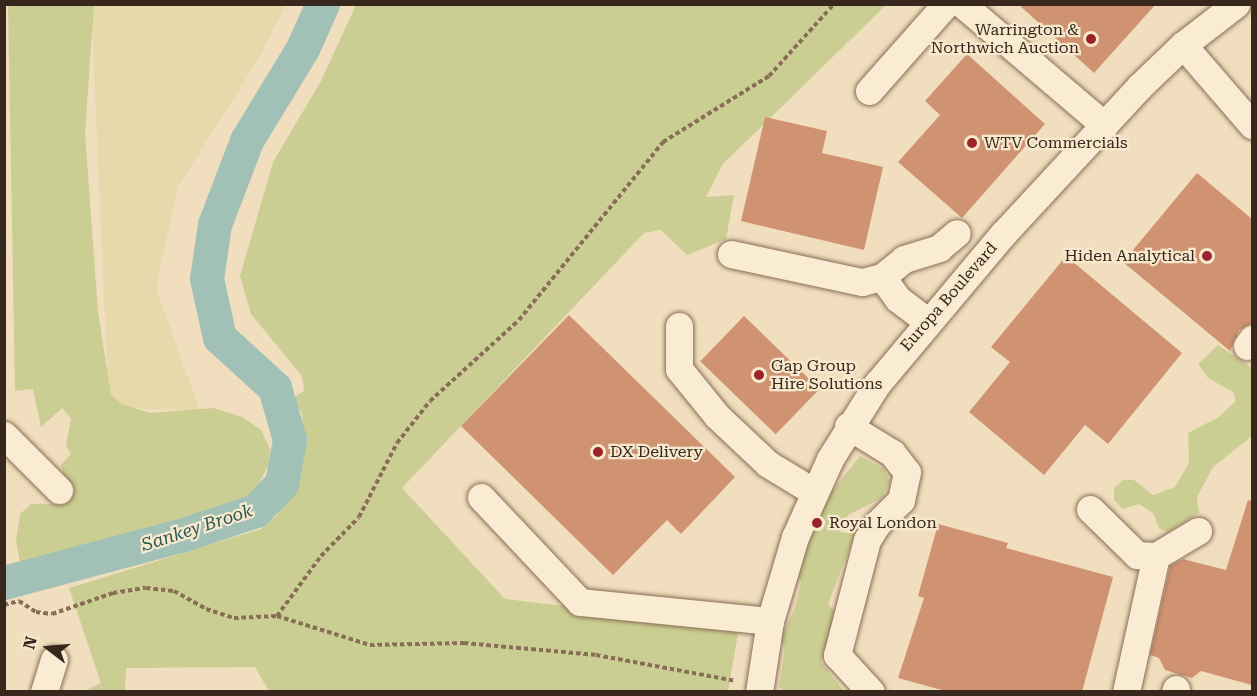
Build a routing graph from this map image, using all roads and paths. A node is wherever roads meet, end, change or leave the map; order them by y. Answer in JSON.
{"nodes":[{"id":1,"x":834,"y":4,"type":"edge"},
{"id":2,"x":946,"y":4,"type":"edge"},
{"id":3,"x":962,"y":4,"type":"edge"},
{"id":4,"x":1236,"y":4,"type":"edge"},
{"id":5,"x":1183,"y":45,"type":"junction"},
{"id":6,"x":869,"y":91,"type":"dead end"},
{"id":7,"x":1250,"y":118,"type":"edge"},
{"id":8,"x":1104,"y":125,"type":"junction"},
{"id":9,"x":957,"y":233,"type":"dead end"},
{"id":10,"x":730,"y":254,"type":"dead end"},
{"id":11,"x":882,"y":278,"type":"junction"},
{"id":12,"x":927,"y":321,"type":"junction"},
{"id":13,"x":680,"y":326,"type":"dead end"},
{"id":14,"x":848,"y":426,"type":"junction"},
{"id":15,"x":4,"y":435,"type":"edge"},
{"id":16,"x":59,"y":490,"type":"dead end"},
{"id":17,"x":814,"y":492,"type":"junction"},
{"id":18,"x":481,"y":497,"type":"dead end"},
{"id":19,"x":1090,"y":509,"type":"dead end"},
{"id":20,"x":1198,"y":531,"type":"dead end"},
{"id":21,"x":1156,"y":556,"type":"junction"},
{"id":22,"x":4,"y":605,"type":"edge"},
{"id":23,"x":277,"y":616,"type":"junction"},
{"id":24,"x":770,"y":621,"type":"junction"},
{"id":25,"x":54,"y":660,"type":"dead end"},
{"id":26,"x":748,"y":686,"type":"edge"},
{"id":27,"x":44,"y":692,"type":"edge"},
{"id":28,"x":871,"y":692,"type":"edge"},
{"id":29,"x":1126,"y":692,"type":"edge"}],
"edges":[{"from":1,"to":23,"type":"path"},
{"from":2,"to":6,"type":"street"},
{"from":3,"to":8,"type":"street"},
{"from":4,"to":5,"type":"street","name":"Europa Boulevard"},
{"from":5,"to":7,"type":"street"},
{"from":5,"to":8,"type":"street","name":"Europa Boulevard"},
{"from":8,"to":12,"type":"street","name":"Europa Boulevard"},
{"from":9,"to":11,"type":"street"},
{"from":10,"to":11,"type":"street"},
{"from":11,"to":12,"type":"street"},
{"from":12,"to":14,"type":"street","name":"Europa Boulevard"},
{"from":13,"to":17,"type":"street"},
{"from":14,"to":17,"type":"street","name":"Europa Boulevard"},
{"from":14,"to":28,"type":"street"},
{"from":15,"to":16,"type":"street"},
{"from":17,"to":24,"type":"street","name":"Europa Boulevard"},
{"from":18,"to":24,"type":"street"},
{"from":19,"to":21,"type":"street"},
{"from":20,"to":21,"type":"street"},
{"from":21,"to":29,"type":"street"},
{"from":22,"to":23,"type":"path"},
{"from":23,"to":26,"type":"path"},
{"from":24,"to":26,"type":"street","name":"Europa Boulevard"},
{"from":25,"to":27,"type":"street"}]}
